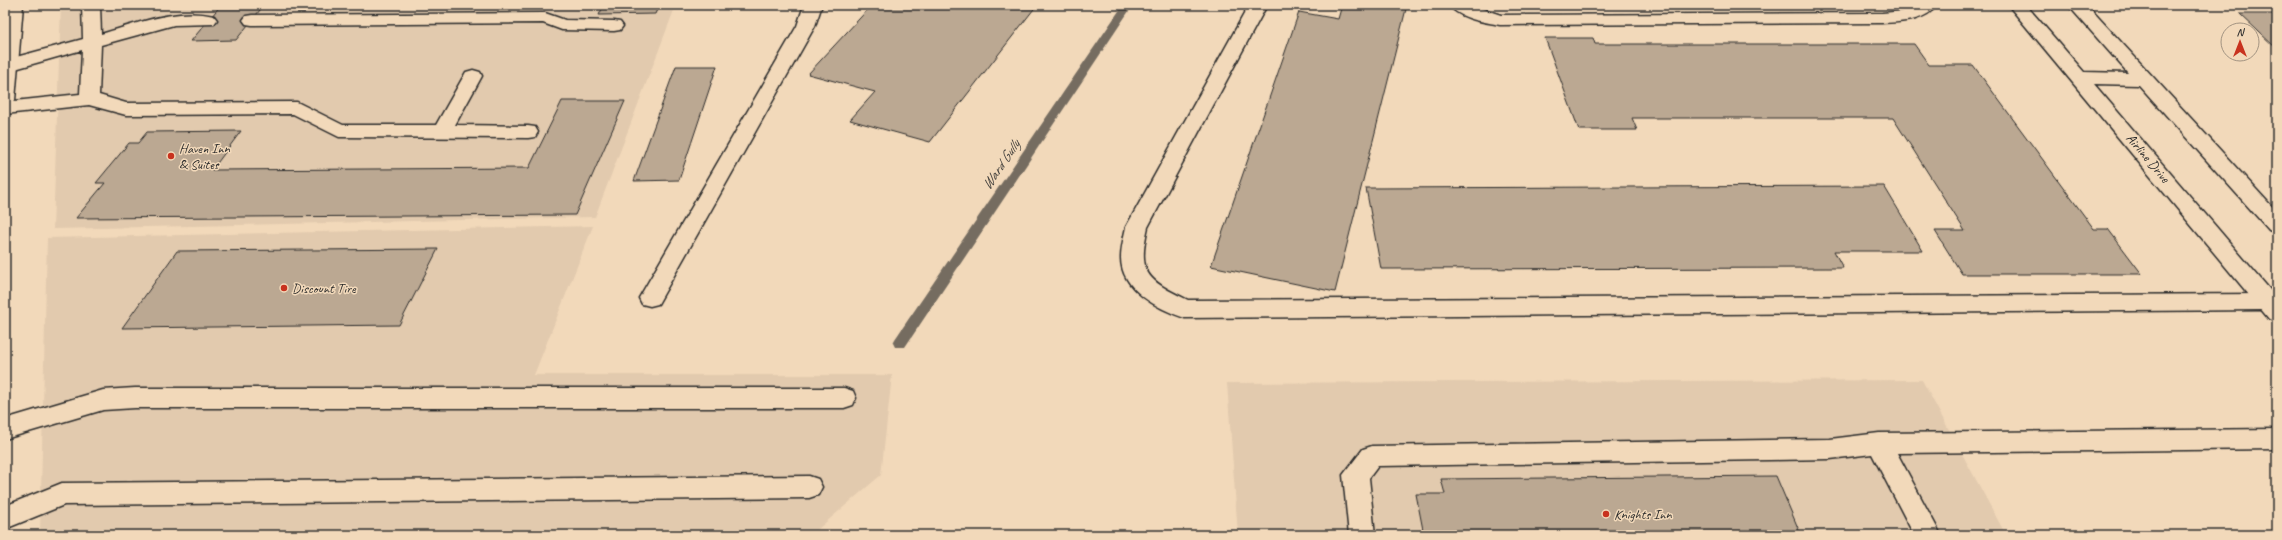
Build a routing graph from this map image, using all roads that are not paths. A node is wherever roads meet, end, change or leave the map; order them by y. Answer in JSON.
{"nodes":[{"id":1,"x":14,"y":5,"type":"edge"},
{"id":2,"x":91,"y":5,"type":"edge"},
{"id":3,"x":813,"y":5,"type":"edge"},
{"id":4,"x":1258,"y":5,"type":"edge"},
{"id":5,"x":1458,"y":5,"type":"edge"},
{"id":6,"x":1928,"y":5,"type":"edge"},
{"id":7,"x":2017,"y":5,"type":"edge"},
{"id":8,"x":2077,"y":5,"type":"edge"},
{"id":9,"x":527,"y":12,"type":"edge"},
{"id":10,"x":208,"y":20,"type":"dead end"},
{"id":11,"x":252,"y":20,"type":"dead end"},
{"id":12,"x":614,"y":26,"type":"dead end"},
{"id":13,"x":92,"y":42,"type":"junction"},
{"id":14,"x":8,"y":65,"type":"junction"},
{"id":15,"x":473,"y":76,"type":"dead end"},
{"id":16,"x":2080,"y":78,"type":"junction"},
{"id":17,"x":2143,"y":79,"type":"junction"},
{"id":18,"x":89,"y":99,"type":"junction"},
{"id":19,"x":5,"y":100,"type":"edge"},
{"id":20,"x":5,"y":108,"type":"edge"},
{"id":21,"x":442,"y":132,"type":"junction"},
{"id":22,"x":528,"y":132,"type":"dead end"},
{"id":23,"x":2277,"y":225,"type":"edge"},
{"id":24,"x":650,"y":298,"type":"dead end"},
{"id":25,"x":2272,"y":307,"type":"edge"},
{"id":26,"x":844,"y":398,"type":"dead end"},
{"id":27,"x":5,"y":429,"type":"edge"},
{"id":28,"x":2277,"y":439,"type":"edge"},
{"id":29,"x":1879,"y":443,"type":"junction"},
{"id":30,"x":809,"y":487,"type":"dead end"},
{"id":31,"x":5,"y":518,"type":"edge"},
{"id":32,"x":1362,"y":535,"type":"edge"},
{"id":33,"x":1928,"y":535,"type":"edge"}],
"edges":[{"from":1,"to":14,"type":"main road"},
{"from":2,"to":13,"type":"main road"},
{"from":3,"to":24,"type":"main road"},
{"from":4,"to":25,"type":"main road"},
{"from":5,"to":6,"type":"main road"},
{"from":7,"to":16,"type":"main road","name":"Airline Drive"},
{"from":8,"to":17,"type":"main road"},
{"from":9,"to":11,"type":"main road"},
{"from":9,"to":12,"type":"main road"},
{"from":10,"to":13,"type":"main road"},
{"from":13,"to":14,"type":"main road"},
{"from":13,"to":18,"type":"main road"},
{"from":14,"to":19,"type":"main road"},
{"from":15,"to":21,"type":"main road"},
{"from":16,"to":17,"type":"main road"},
{"from":16,"to":25,"type":"main road","name":"Airline Drive"},
{"from":17,"to":23,"type":"main road"},
{"from":18,"to":20,"type":"main road"},
{"from":18,"to":21,"type":"main road"},
{"from":21,"to":22,"type":"main road"},
{"from":26,"to":27,"type":"main road"},
{"from":28,"to":29,"type":"main road"},
{"from":29,"to":32,"type":"main road"},
{"from":29,"to":33,"type":"main road"},
{"from":30,"to":31,"type":"main road"}]}
